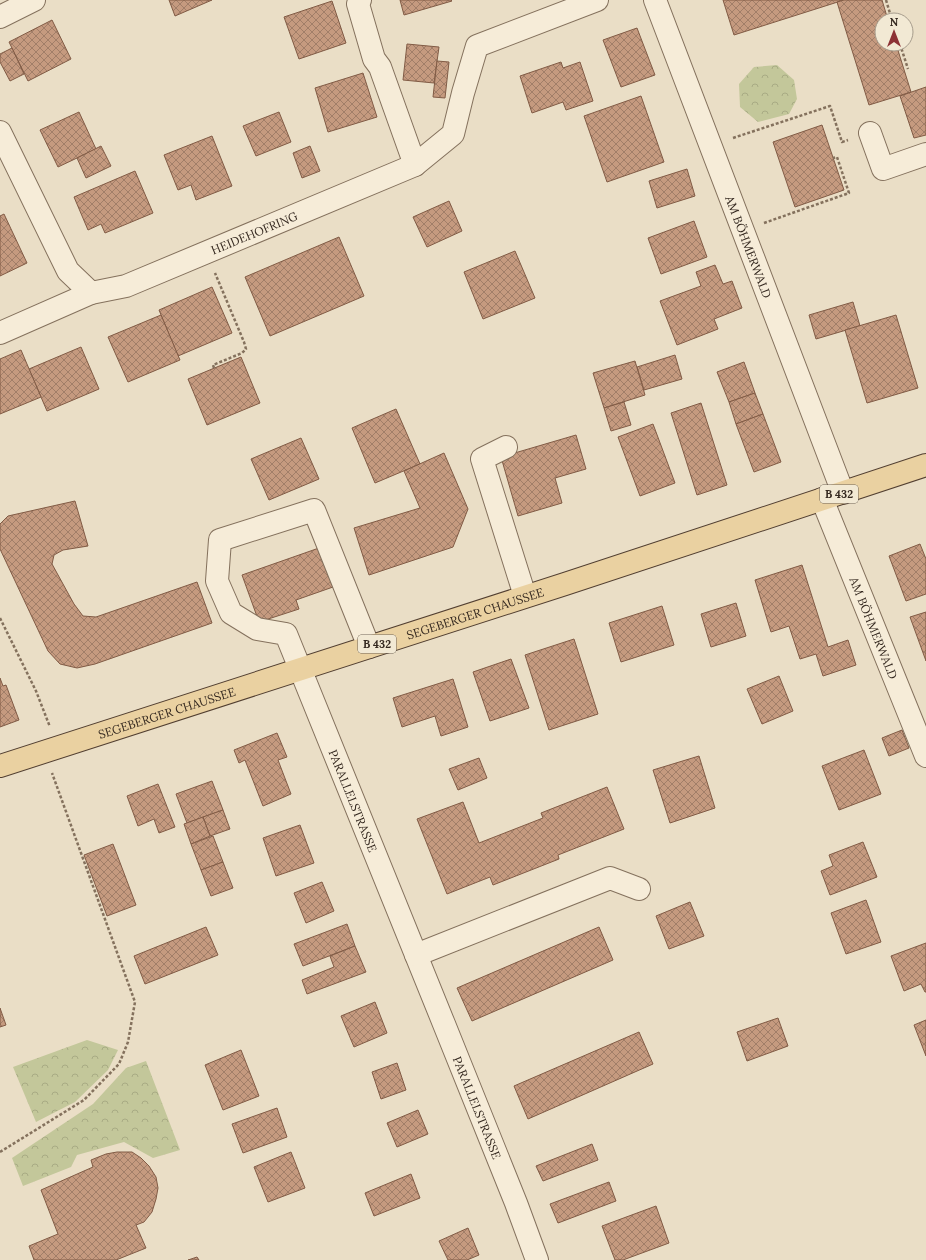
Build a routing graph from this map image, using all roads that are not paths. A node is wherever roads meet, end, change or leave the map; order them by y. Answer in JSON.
{"nodes":[{"id":1,"x":34,"y":0,"type":"edge"},
{"id":2,"x":360,"y":0,"type":"edge"},
{"id":3,"x":597,"y":0,"type":"edge"},
{"id":4,"x":655,"y":0,"type":"edge"},
{"id":5,"x":0,"y":17,"type":"edge"},
{"id":6,"x":0,"y":132,"type":"edge"},
{"id":7,"x":870,"y":133,"type":"road end"},
{"id":8,"x":926,"y":154,"type":"edge"},
{"id":9,"x":415,"y":165,"type":"junction"},
{"id":10,"x":91,"y":292,"type":"junction"},
{"id":11,"x":0,"y":333,"type":"edge"},
{"id":12,"x":506,"y":447,"type":"dead end"},
{"id":13,"x":926,"y":465,"type":"edge"},
{"id":14,"x":843,"y":493,"type":"junction"},
{"id":15,"x":822,"y":499,"type":"junction"},
{"id":16,"x":526,"y":596,"type":"junction"},
{"id":17,"x":369,"y":647,"type":"junction"},
{"id":18,"x":300,"y":669,"type":"junction"},
{"id":19,"x":926,"y":756,"type":"edge"},
{"id":20,"x":0,"y":766,"type":"edge"},
{"id":21,"x":639,"y":889,"type":"dead end"},
{"id":22,"x":416,"y":955,"type":"junction"},
{"id":23,"x":537,"y":1260,"type":"edge"}],
"edges":[{"from":1,"to":5,"type":"street"},
{"from":2,"to":9,"type":"street"},
{"from":3,"to":9,"type":"street","name":"HEIDEHOFRING"},
{"from":4,"to":14,"type":"street","name":"AM BÖHMERWALD"},
{"from":6,"to":10,"type":"street"},
{"from":7,"to":8,"type":"street"},
{"from":9,"to":10,"type":"street","name":"HEIDEHOFRING"},
{"from":10,"to":11,"type":"street","name":"HEIDEHOFRING"},
{"from":12,"to":16,"type":"street"},
{"from":13,"to":14,"type":"main road","name":"SEGEBERGER CHAUSSEE","number":"B 432"},
{"from":14,"to":15,"type":"main road","name":"SEGEBERGER CHAUSSEE","number":"B 432"},
{"from":15,"to":16,"type":"main road","name":"SEGEBERGER CHAUSSEE","number":"B 432"},
{"from":15,"to":19,"type":"street","name":"AM BÖHMERWALD"},
{"from":16,"to":17,"type":"main road","name":"SEGEBERGER CHAUSSEE","number":"B 432"},
{"from":17,"to":18,"type":"main road","name":"SEGEBERGER CHAUSSEE","number":"B 432"},
{"from":17,"to":18,"type":"street","name":"PARALLELSTRASSE"},
{"from":18,"to":20,"type":"main road","name":"SEGEBERGER CHAUSSEE","number":"B 432"},
{"from":18,"to":22,"type":"street","name":"PARALLELSTRASSE"},
{"from":21,"to":22,"type":"street"},
{"from":22,"to":23,"type":"street","name":"PARALLELSTRASSE"}]}
